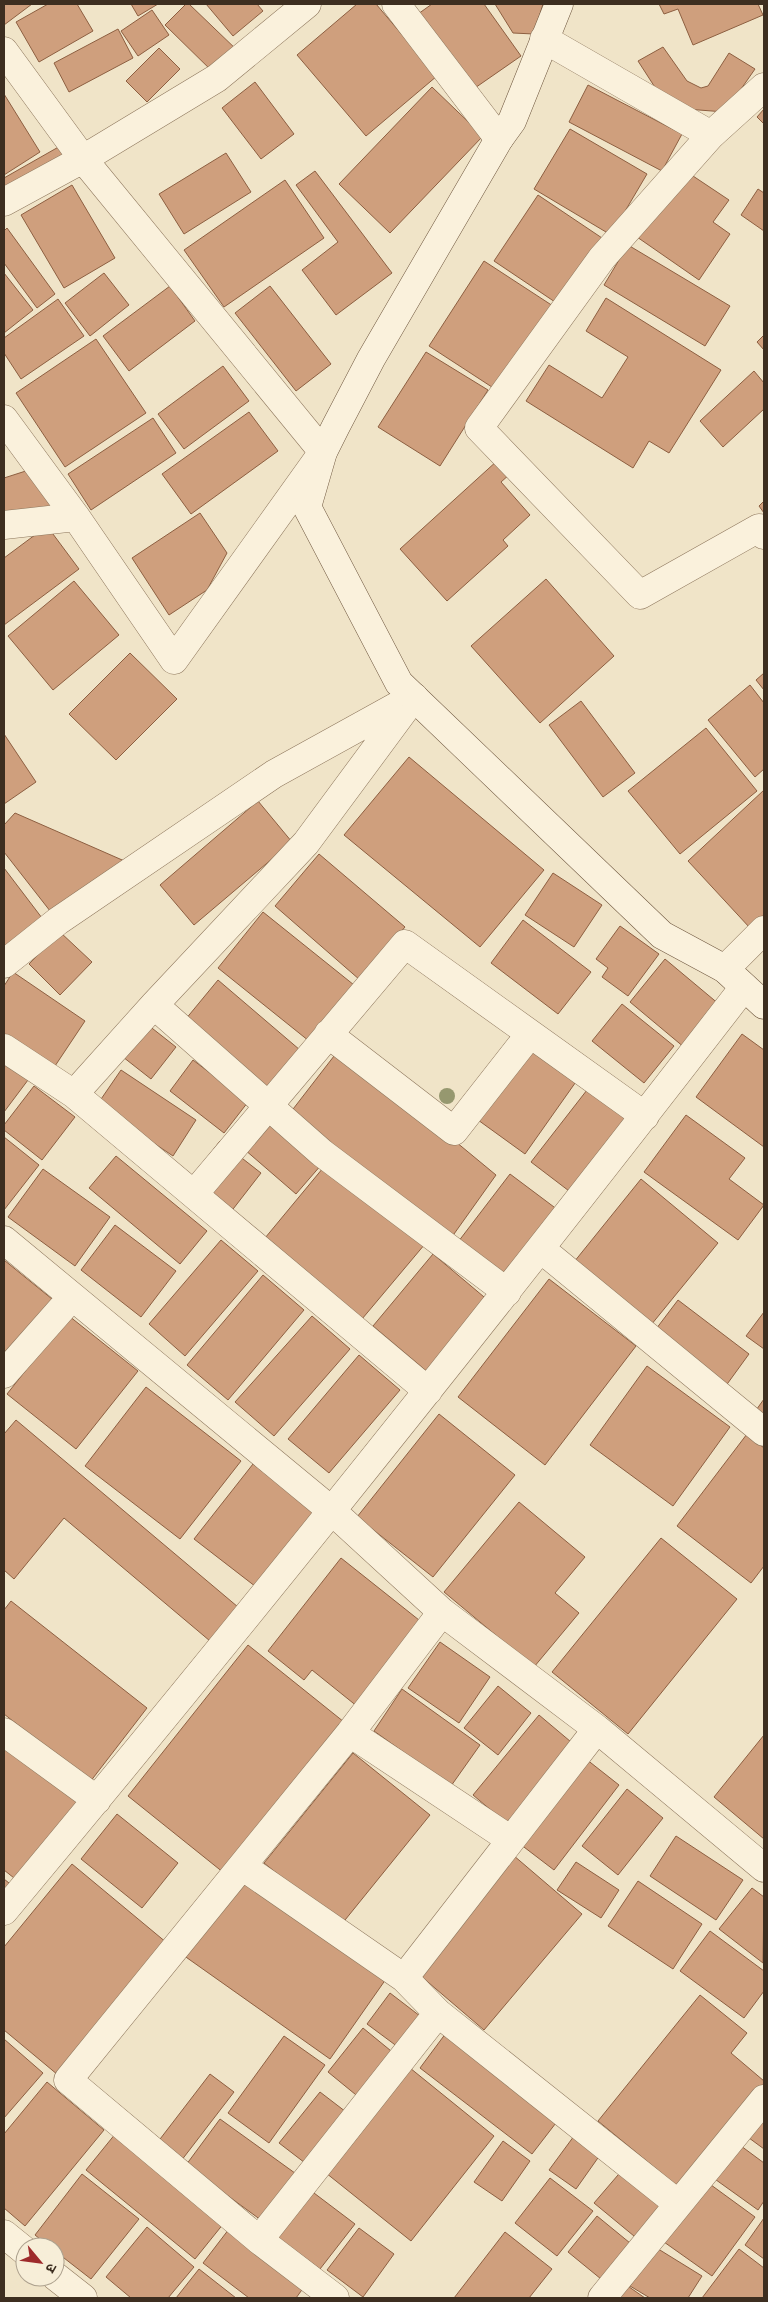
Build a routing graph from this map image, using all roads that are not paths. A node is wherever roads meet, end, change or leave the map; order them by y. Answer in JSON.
{"nodes":[{"id":1,"x":307,"y":4,"type":"edge"},
{"id":2,"x":396,"y":4,"type":"edge"},
{"id":3,"x":559,"y":4,"type":"edge"},
{"id":4,"x":544,"y":39,"type":"junction"},
{"id":5,"x":4,"y":51,"type":"edge"},
{"id":6,"x":764,"y":86,"type":"edge"},
{"id":7,"x":711,"y":135,"type":"junction"},
{"id":8,"x":499,"y":139,"type":"junction"},
{"id":9,"x":83,"y":159,"type":"junction"},
{"id":10,"x":4,"y":202,"type":"edge"},
{"id":11,"x":4,"y":419,"type":"edge"},
{"id":12,"x":323,"y":452,"type":"junction"},
{"id":13,"x":76,"y":517,"type":"junction"},
{"id":14,"x":4,"y":525,"type":"edge"},
{"id":15,"x":763,"y":528,"type":"edge"},
{"id":16,"x":414,"y":697,"type":"junction"},
{"id":17,"x":764,"y":930,"type":"edge"},
{"id":18,"x":4,"y":964,"type":"edge"},
{"id":19,"x":734,"y":978,"type":"junction"},
{"id":20,"x":154,"y":1005,"type":"junction"},
{"id":21,"x":764,"y":1005,"type":"edge"},
{"id":22,"x":328,"y":1034,"type":"junction"},
{"id":23,"x":530,"y":1034,"type":"junction"},
{"id":24,"x":4,"y":1048,"type":"edge"},
{"id":25,"x":74,"y":1094,"type":"junction"},
{"id":26,"x":268,"y":1105,"type":"junction"},
{"id":27,"x":644,"y":1116,"type":"junction"},
{"id":28,"x":194,"y":1194,"type":"junction"},
{"id":29,"x":4,"y":1240,"type":"edge"},
{"id":30,"x":541,"y":1249,"type":"junction"},
{"id":31,"x":507,"y":1292,"type":"junction"},
{"id":32,"x":72,"y":1297,"type":"junction"},
{"id":33,"x":4,"y":1374,"type":"edge"},
{"id":34,"x":428,"y":1391,"type":"junction"},
{"id":35,"x":764,"y":1432,"type":"edge"},
{"id":36,"x":332,"y":1511,"type":"junction"},
{"id":37,"x":442,"y":1612,"type":"junction"},
{"id":38,"x":597,"y":1729,"type":"junction"},
{"id":39,"x":4,"y":1732,"type":"edge"},
{"id":40,"x":350,"y":1733,"type":"junction"},
{"id":41,"x":97,"y":1800,"type":"junction"},
{"id":42,"x":511,"y":1840,"type":"junction"},
{"id":43,"x":242,"y":1866,"type":"junction"},
{"id":44,"x":764,"y":1868,"type":"edge"},
{"id":45,"x":4,"y":1911,"type":"edge"},
{"id":46,"x":404,"y":1978,"type":"junction"},
{"id":47,"x":438,"y":2013,"type":"junction"},
{"id":48,"x":764,"y":2099,"type":"edge"},
{"id":49,"x":678,"y":2203,"type":"junction"},
{"id":50,"x":4,"y":2234,"type":"edge"},
{"id":51,"x":259,"y":2240,"type":"junction"},
{"id":52,"x":15,"y":2243,"type":"edge"},
{"id":53,"x":65,"y":2284,"type":"edge"},
{"id":54,"x":83,"y":2298,"type":"edge"},
{"id":55,"x":335,"y":2298,"type":"edge"},
{"id":56,"x":602,"y":2298,"type":"edge"}],
"edges":[{"from":1,"to":9,"type":"street"},
{"from":2,"to":8,"type":"street"},
{"from":3,"to":4,"type":"street"},
{"from":4,"to":7,"type":"street"},
{"from":4,"to":8,"type":"street"},
{"from":5,"to":9,"type":"street"},
{"from":6,"to":7,"type":"street"},
{"from":7,"to":15,"type":"street"},
{"from":8,"to":12,"type":"street"},
{"from":9,"to":10,"type":"street"},
{"from":9,"to":12,"type":"street"},
{"from":11,"to":13,"type":"street"},
{"from":12,"to":13,"type":"street"},
{"from":12,"to":16,"type":"street"},
{"from":13,"to":14,"type":"street"},
{"from":16,"to":18,"type":"street"},
{"from":16,"to":19,"type":"street"},
{"from":16,"to":20,"type":"street"},
{"from":17,"to":19,"type":"street"},
{"from":19,"to":21,"type":"street"},
{"from":19,"to":27,"type":"street"},
{"from":20,"to":25,"type":"street"},
{"from":20,"to":26,"type":"street"},
{"from":22,"to":23,"type":"street"},
{"from":22,"to":23,"type":"street"},
{"from":22,"to":26,"type":"street"},
{"from":23,"to":27,"type":"street"},
{"from":24,"to":25,"type":"street"},
{"from":25,"to":28,"type":"street"},
{"from":26,"to":28,"type":"street"},
{"from":26,"to":31,"type":"street"},
{"from":27,"to":30,"type":"street"},
{"from":28,"to":34,"type":"street"},
{"from":29,"to":32,"type":"street"},
{"from":30,"to":31,"type":"street"},
{"from":30,"to":35,"type":"street"},
{"from":31,"to":34,"type":"street"},
{"from":32,"to":33,"type":"street"},
{"from":32,"to":36,"type":"street"},
{"from":34,"to":36,"type":"street"},
{"from":36,"to":37,"type":"street"},
{"from":36,"to":41,"type":"street"},
{"from":37,"to":38,"type":"street"},
{"from":37,"to":40,"type":"street"},
{"from":38,"to":42,"type":"street"},
{"from":38,"to":44,"type":"street"},
{"from":39,"to":41,"type":"street"},
{"from":40,"to":42,"type":"street"},
{"from":40,"to":43,"type":"street"},
{"from":41,"to":45,"type":"street"},
{"from":42,"to":46,"type":"street"},
{"from":43,"to":46,"type":"street"},
{"from":43,"to":51,"type":"street"},
{"from":46,"to":47,"type":"street"},
{"from":47,"to":49,"type":"street"},
{"from":47,"to":51,"type":"street"},
{"from":48,"to":49,"type":"street"},
{"from":49,"to":56,"type":"street"},
{"from":50,"to":52,"type":"street"},
{"from":51,"to":55,"type":"street"},
{"from":53,"to":54,"type":"street"}]}
